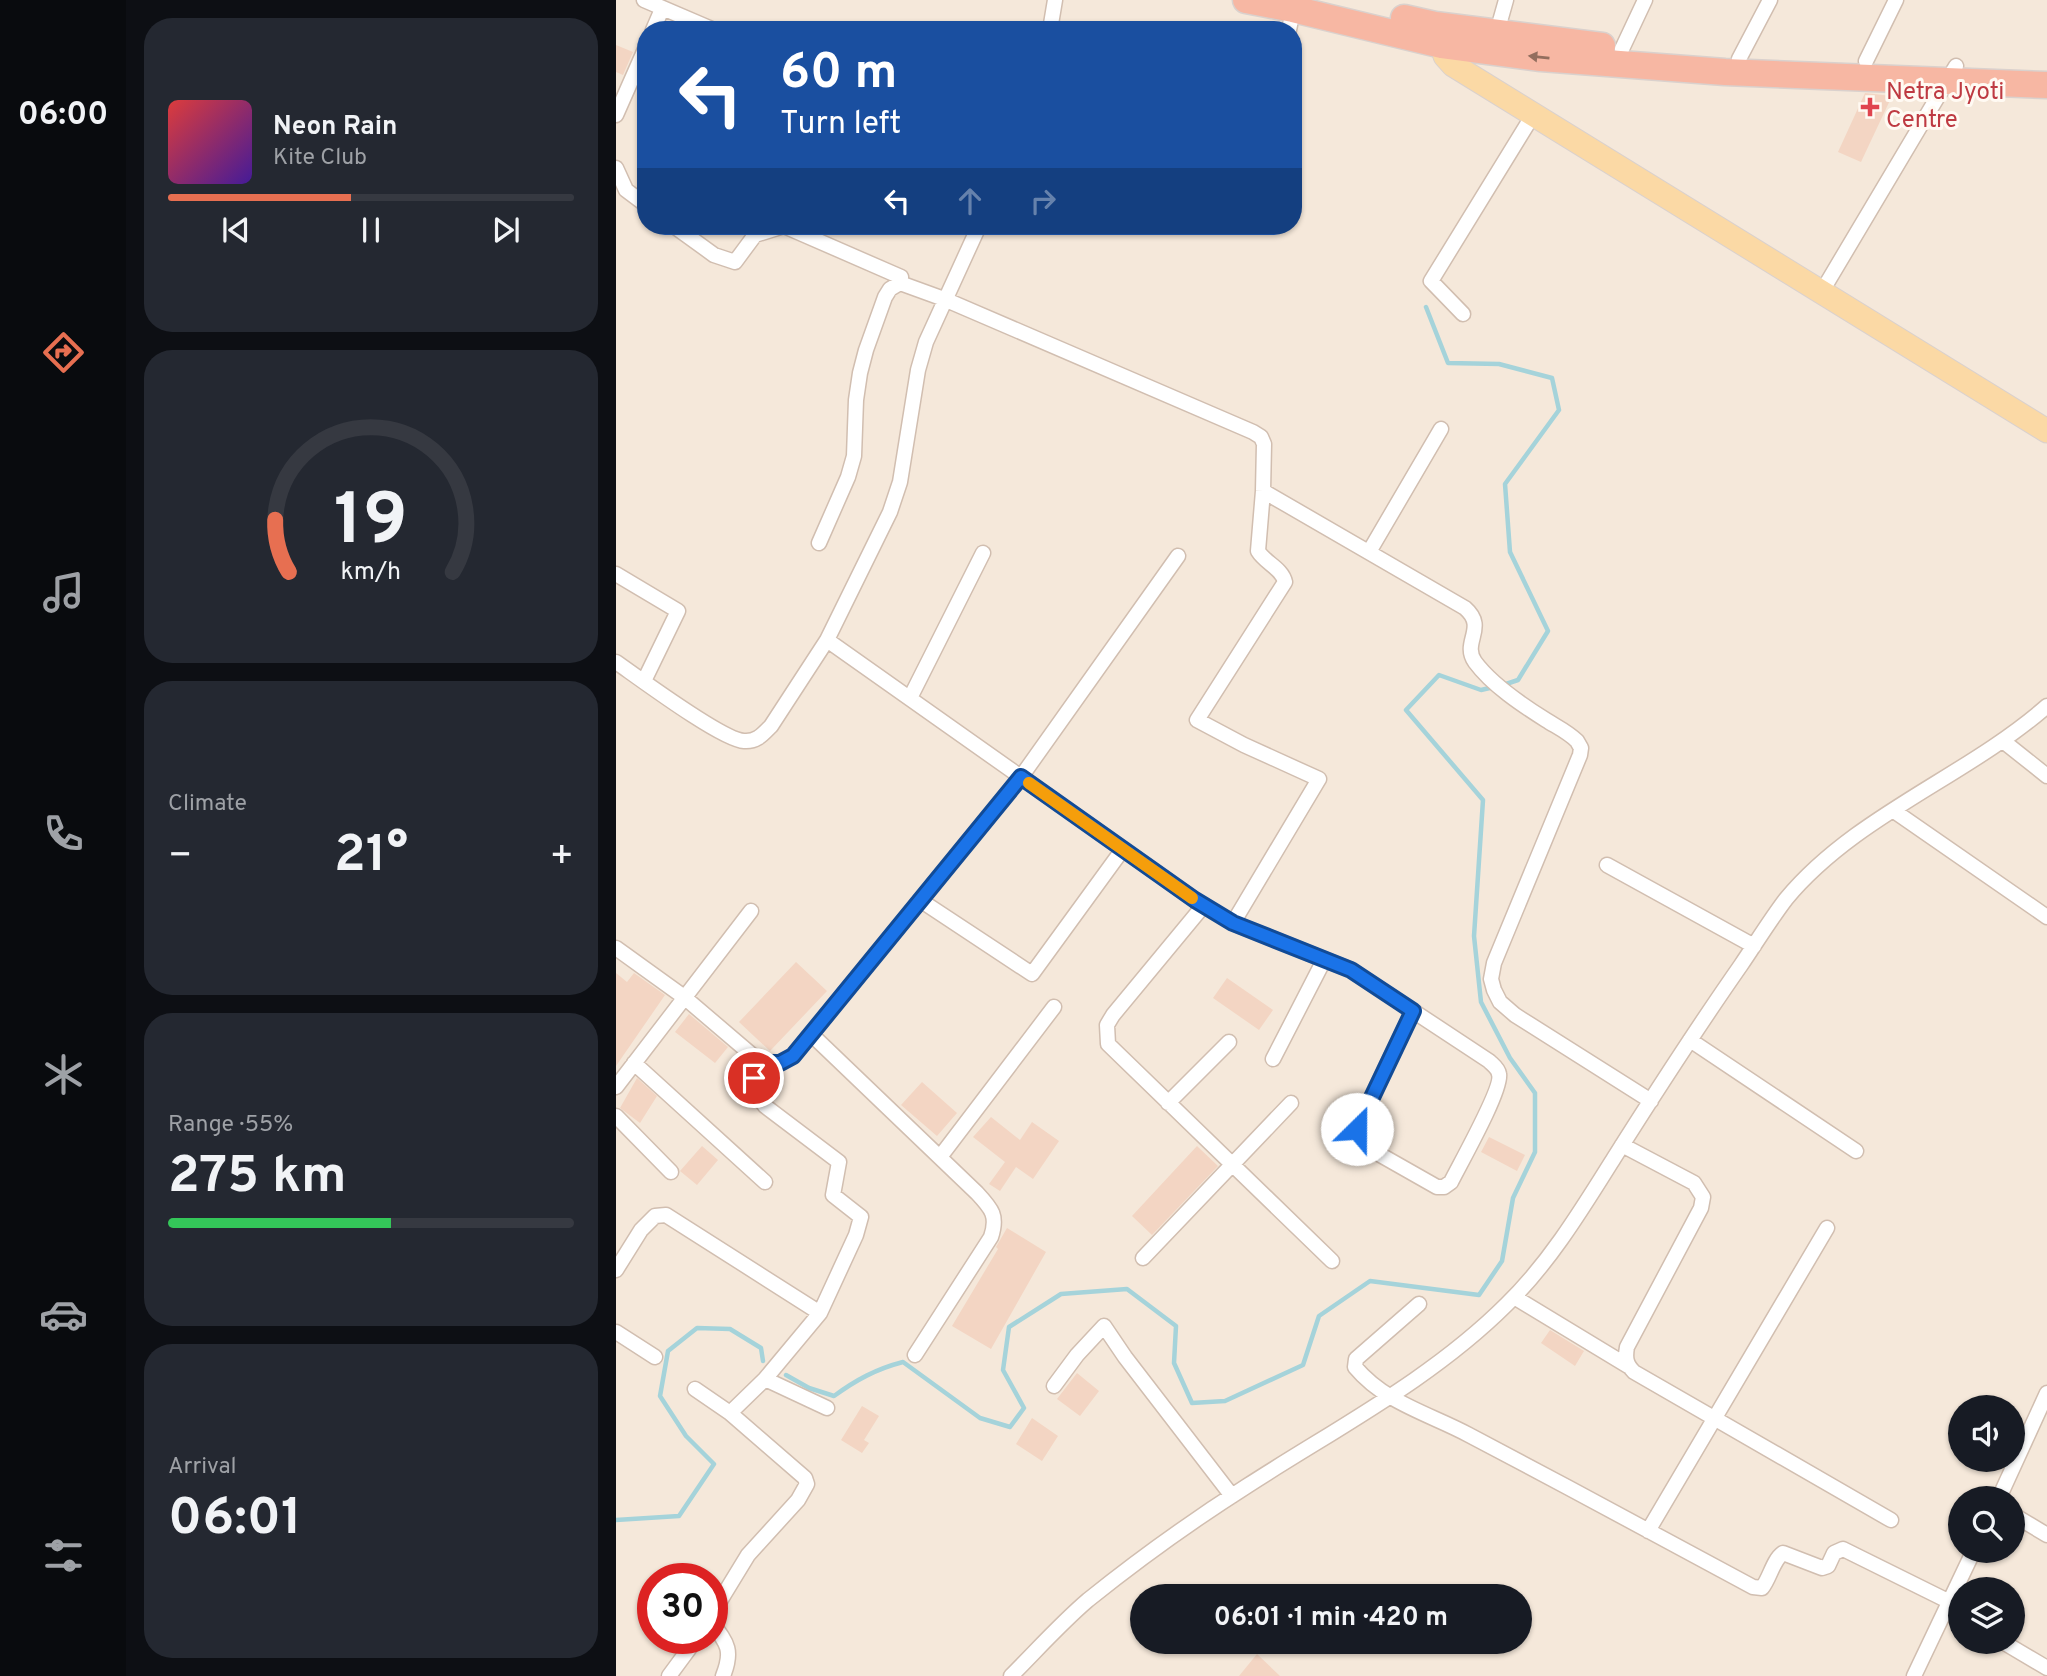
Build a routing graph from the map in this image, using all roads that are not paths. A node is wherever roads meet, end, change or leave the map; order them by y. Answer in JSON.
{"nodes":[{"id":1,"x":645,"y":0,"type":"edge"},
{"id":2,"x":1055,"y":0,"type":"edge"},
{"id":3,"x":1246,"y":0,"type":"edge"},
{"id":4,"x":1324,"y":0,"type":"edge"},
{"id":5,"x":1506,"y":0,"type":"edge"},
{"id":6,"x":1645,"y":0,"type":"edge"},
{"id":7,"x":1770,"y":0,"type":"edge"},
{"id":8,"x":1896,"y":0,"type":"edge"},
{"id":9,"x":662,"y":9,"type":"junction"},
{"id":10,"x":1293,"y":13,"type":"edge"},
{"id":11,"x":657,"y":21,"type":"edge"},
{"id":12,"x":692,"y":21,"type":"edge"},
{"id":13,"x":1052,"y":21,"type":"edge"},
{"id":14,"x":1497,"y":32,"type":"junction"},
{"id":15,"x":1438,"y":35,"type":"junction"},
{"id":16,"x":1622,"y":49,"type":"junction"},
{"id":17,"x":1739,"y":58,"type":"junction"},
{"id":18,"x":1866,"y":61,"type":"junction"},
{"id":19,"x":637,"y":67,"type":"edge"},
{"id":20,"x":2047,"y":70,"type":"edge"},
{"id":21,"x":1952,"y":73,"type":"junction"},
{"id":22,"x":2047,"y":85,"type":"edge"},
{"id":23,"x":616,"y":115,"type":"edge"},
{"id":24,"x":1533,"y":115,"type":"junction"},
{"id":25,"x":616,"y":168,"type":"edge"},
{"id":26,"x":637,"y":198,"type":"edge"},
{"id":27,"x":686,"y":235,"type":"edge"},
{"id":28,"x":754,"y":235,"type":"edge"},
{"id":29,"x":805,"y":235,"type":"edge"},
{"id":30,"x":975,"y":235,"type":"edge"},
{"id":31,"x":901,"y":277,"type":"dead end"},
{"id":32,"x":1821,"y":293,"type":"junction"},
{"id":33,"x":944,"y":299,"type":"junction"},
{"id":34,"x":1463,"y":314,"type":"dead end"},
{"id":35,"x":1441,"y":429,"type":"dead end"},
{"id":36,"x":2047,"y":431,"type":"edge"},
{"id":37,"x":1263,"y":491,"type":"junction"},
{"id":38,"x":819,"y":543,"type":"dead end"},
{"id":39,"x":1369,"y":552,"type":"junction"},
{"id":40,"x":984,"y":553,"type":"dead end"},
{"id":41,"x":1178,"y":556,"type":"dead end"},
{"id":42,"x":616,"y":573,"type":"edge"},
{"id":43,"x":827,"y":640,"type":"junction"},
{"id":44,"x":616,"y":662,"type":"edge"},
{"id":45,"x":644,"y":681,"type":"junction"},
{"id":46,"x":910,"y":698,"type":"junction"},
{"id":47,"x":2047,"y":706,"type":"edge"},
{"id":48,"x":2003,"y":741,"type":"junction"},
{"id":49,"x":2047,"y":776,"type":"edge"},
{"id":50,"x":1021,"y":777,"type":"junction"},
{"id":51,"x":1894,"y":811,"type":"junction"},
{"id":52,"x":1123,"y":849,"type":"junction"},
{"id":53,"x":1606,"y":866,"type":"dead end"},
{"id":54,"x":920,"y":900,"type":"junction"},
{"id":55,"x":1204,"y":905,"type":"junction"},
{"id":56,"x":751,"y":911,"type":"dead end"},
{"id":57,"x":2047,"y":917,"type":"edge"},
{"id":58,"x":1233,"y":923,"type":"junction"},
{"id":59,"x":1754,"y":946,"type":"junction"},
{"id":60,"x":616,"y":947,"type":"edge"},
{"id":61,"x":1324,"y":960,"type":"junction"},
{"id":62,"x":684,"y":997,"type":"junction"},
{"id":63,"x":1054,"y":1007,"type":"dead end"},
{"id":64,"x":1413,"y":1011,"type":"junction"},
{"id":65,"x":811,"y":1034,"type":"junction"},
{"id":66,"x":1690,"y":1040,"type":"junction"},
{"id":67,"x":1229,"y":1042,"type":"dead end"},
{"id":68,"x":1273,"y":1059,"type":"dead end"},
{"id":69,"x":634,"y":1063,"type":"junction"},
{"id":70,"x":768,"y":1063,"type":"junction"},
{"id":71,"x":616,"y":1087,"type":"edge"},
{"id":72,"x":1651,"y":1101,"type":"junction"},
{"id":73,"x":1168,"y":1103,"type":"junction"},
{"id":74,"x":1292,"y":1103,"type":"dead end"},
{"id":75,"x":616,"y":1116,"type":"edge"},
{"id":76,"x":1622,"y":1145,"type":"junction"},
{"id":77,"x":1856,"y":1151,"type":"dead end"},
{"id":78,"x":940,"y":1157,"type":"junction"},
{"id":79,"x":1233,"y":1167,"type":"junction"},
{"id":80,"x":671,"y":1172,"type":"dead end"},
{"id":81,"x":765,"y":1182,"type":"dead end"},
{"id":82,"x":1827,"y":1228,"type":"dead end"},
{"id":83,"x":1143,"y":1258,"type":"dead end"},
{"id":84,"x":1332,"y":1261,"type":"dead end"},
{"id":85,"x":616,"y":1270,"type":"edge"},
{"id":86,"x":1514,"y":1297,"type":"junction"},
{"id":87,"x":1419,"y":1304,"type":"dead end"},
{"id":88,"x":820,"y":1313,"type":"junction"},
{"id":89,"x":616,"y":1332,"type":"edge"},
{"id":90,"x":915,"y":1355,"type":"dead end"},
{"id":91,"x":655,"y":1357,"type":"dead end"},
{"id":92,"x":1628,"y":1366,"type":"junction"},
{"id":93,"x":765,"y":1379,"type":"junction"},
{"id":94,"x":1054,"y":1386,"type":"dead end"},
{"id":95,"x":695,"y":1389,"type":"dead end"},
{"id":96,"x":2047,"y":1393,"type":"edge"},
{"id":97,"x":1389,"y":1397,"type":"junction"},
{"id":98,"x":827,"y":1408,"type":"dead end"},
{"id":99,"x":730,"y":1413,"type":"junction"},
{"id":100,"x":1715,"y":1418,"type":"junction"},
{"id":101,"x":2004,"y":1486,"type":"edge"},
{"id":102,"x":1232,"y":1496,"type":"junction"},
{"id":103,"x":1891,"y":1520,"type":"dead end"},
{"id":104,"x":2025,"y":1522,"type":"edge"},
{"id":105,"x":1648,"y":1531,"type":"junction"},
{"id":106,"x":2047,"y":1535,"type":"edge"},
{"id":107,"x":728,"y":1588,"type":"edge"},
{"id":108,"x":1948,"y":1605,"type":"joint"},
{"id":109,"x":728,"y":1647,"type":"edge"},
{"id":110,"x":686,"y":1654,"type":"edge"},
{"id":111,"x":2023,"y":1654,"type":"edge"},
{"id":112,"x":2047,"y":1668,"type":"edge"},
{"id":113,"x":1014,"y":1675,"type":"edge"},
{"id":114,"x":669,"y":1676,"type":"edge"},
{"id":115,"x":723,"y":1676,"type":"edge"},
{"id":116,"x":1914,"y":1676,"type":"edge"}],
"edges":[{"from":1,"to":9,"type":"street"},
{"from":2,"to":13,"type":"street"},
{"from":3,"to":10,"type":"highway"},
{"from":4,"to":15,"type":"highway"},
{"from":5,"to":14,"type":"street"},
{"from":6,"to":16,"type":"street"},
{"from":7,"to":17,"type":"street"},
{"from":8,"to":18,"type":"street"},
{"from":9,"to":11,"type":"street"},
{"from":9,"to":12,"type":"street"},
{"from":10,"to":15,"type":"highway"},
{"from":14,"to":15,"type":"highway"},
{"from":14,"to":16,"type":"highway"},
{"from":21,"to":15,"type":"highway","one_way":true},
{"from":15,"to":24,"type":"main road"},
{"from":16,"to":17,"type":"highway"},
{"from":17,"to":18,"type":"highway"},
{"from":18,"to":21,"type":"highway"},
{"from":19,"to":23,"type":"street"},
{"from":20,"to":21,"type":"highway"},
{"from":21,"to":22,"type":"highway"},
{"from":21,"to":32,"type":"street"},
{"from":24,"to":32,"type":"main road"},
{"from":24,"to":34,"type":"street"},
{"from":25,"to":26,"type":"street"},
{"from":27,"to":28,"type":"street"},
{"from":29,"to":31,"type":"street"},
{"from":30,"to":33,"type":"street"},
{"from":32,"to":36,"type":"main road"},
{"from":33,"to":37,"type":"street"},
{"from":33,"to":38,"type":"street"},
{"from":33,"to":43,"type":"street"},
{"from":35,"to":39,"type":"street"},
{"from":37,"to":39,"type":"street"},
{"from":37,"to":58,"type":"street"},
{"from":39,"to":72,"type":"street"},
{"from":40,"to":46,"type":"street"},
{"from":41,"to":50,"type":"street"},
{"from":42,"to":45,"type":"street"},
{"from":43,"to":45,"type":"street"},
{"from":43,"to":46,"type":"street"},
{"from":44,"to":45,"type":"street"},
{"from":46,"to":50,"type":"street"},
{"from":47,"to":48,"type":"street"},
{"from":48,"to":49,"type":"street"},
{"from":48,"to":51,"type":"street"},
{"from":50,"to":52,"type":"street"},
{"from":50,"to":54,"type":"street"},
{"from":51,"to":57,"type":"street"},
{"from":51,"to":59,"type":"street"},
{"from":52,"to":54,"type":"street"},
{"from":52,"to":55,"type":"street"},
{"from":53,"to":59,"type":"street"},
{"from":54,"to":65,"type":"street"},
{"from":55,"to":58,"type":"street"},
{"from":55,"to":73,"type":"street"},
{"from":56,"to":62,"type":"street"},
{"from":58,"to":61,"type":"street"},
{"from":59,"to":66,"type":"street"},
{"from":60,"to":62,"type":"street"},
{"from":61,"to":64,"type":"street"},
{"from":61,"to":68,"type":"street"},
{"from":62,"to":69,"type":"street"},
{"from":62,"to":70,"type":"street"},
{"from":63,"to":78,"type":"street"},
{"from":64,"to":64,"type":"street"},
{"from":65,"to":70,"type":"street"},
{"from":65,"to":78,"type":"street"},
{"from":66,"to":72,"type":"street"},
{"from":66,"to":77,"type":"street"},
{"from":67,"to":73,"type":"street"},
{"from":69,"to":71,"type":"street"},
{"from":69,"to":81,"type":"street"},
{"from":70,"to":88,"type":"street"},
{"from":72,"to":76,"type":"street"},
{"from":73,"to":79,"type":"street"},
{"from":74,"to":79,"type":"street"},
{"from":75,"to":80,"type":"street"},
{"from":76,"to":86,"type":"street"},
{"from":76,"to":92,"type":"street"},
{"from":78,"to":90,"type":"street"},
{"from":79,"to":83,"type":"street"},
{"from":79,"to":84,"type":"street"},
{"from":82,"to":100,"type":"street"},
{"from":85,"to":88,"type":"street"},
{"from":86,"to":92,"type":"street"},
{"from":86,"to":97,"type":"street"},
{"from":87,"to":97,"type":"street"},
{"from":88,"to":93,"type":"street"},
{"from":89,"to":91,"type":"street"},
{"from":92,"to":100,"type":"street"},
{"from":93,"to":98,"type":"street"},
{"from":93,"to":99,"type":"street"},
{"from":94,"to":102,"type":"street"},
{"from":95,"to":99,"type":"street"},
{"from":96,"to":101,"type":"street"},
{"from":97,"to":102,"type":"street"},
{"from":97,"to":105,"type":"street"},
{"from":99,"to":107,"type":"street"},
{"from":100,"to":103,"type":"street"},
{"from":100,"to":105,"type":"street"},
{"from":102,"to":113,"type":"street"},
{"from":104,"to":106,"type":"street"},
{"from":105,"to":108,"type":"street"},
{"from":108,"to":116,"type":"street"},
{"from":109,"to":115,"type":"street"},
{"from":110,"to":114,"type":"street"},
{"from":111,"to":112,"type":"street"}]}
